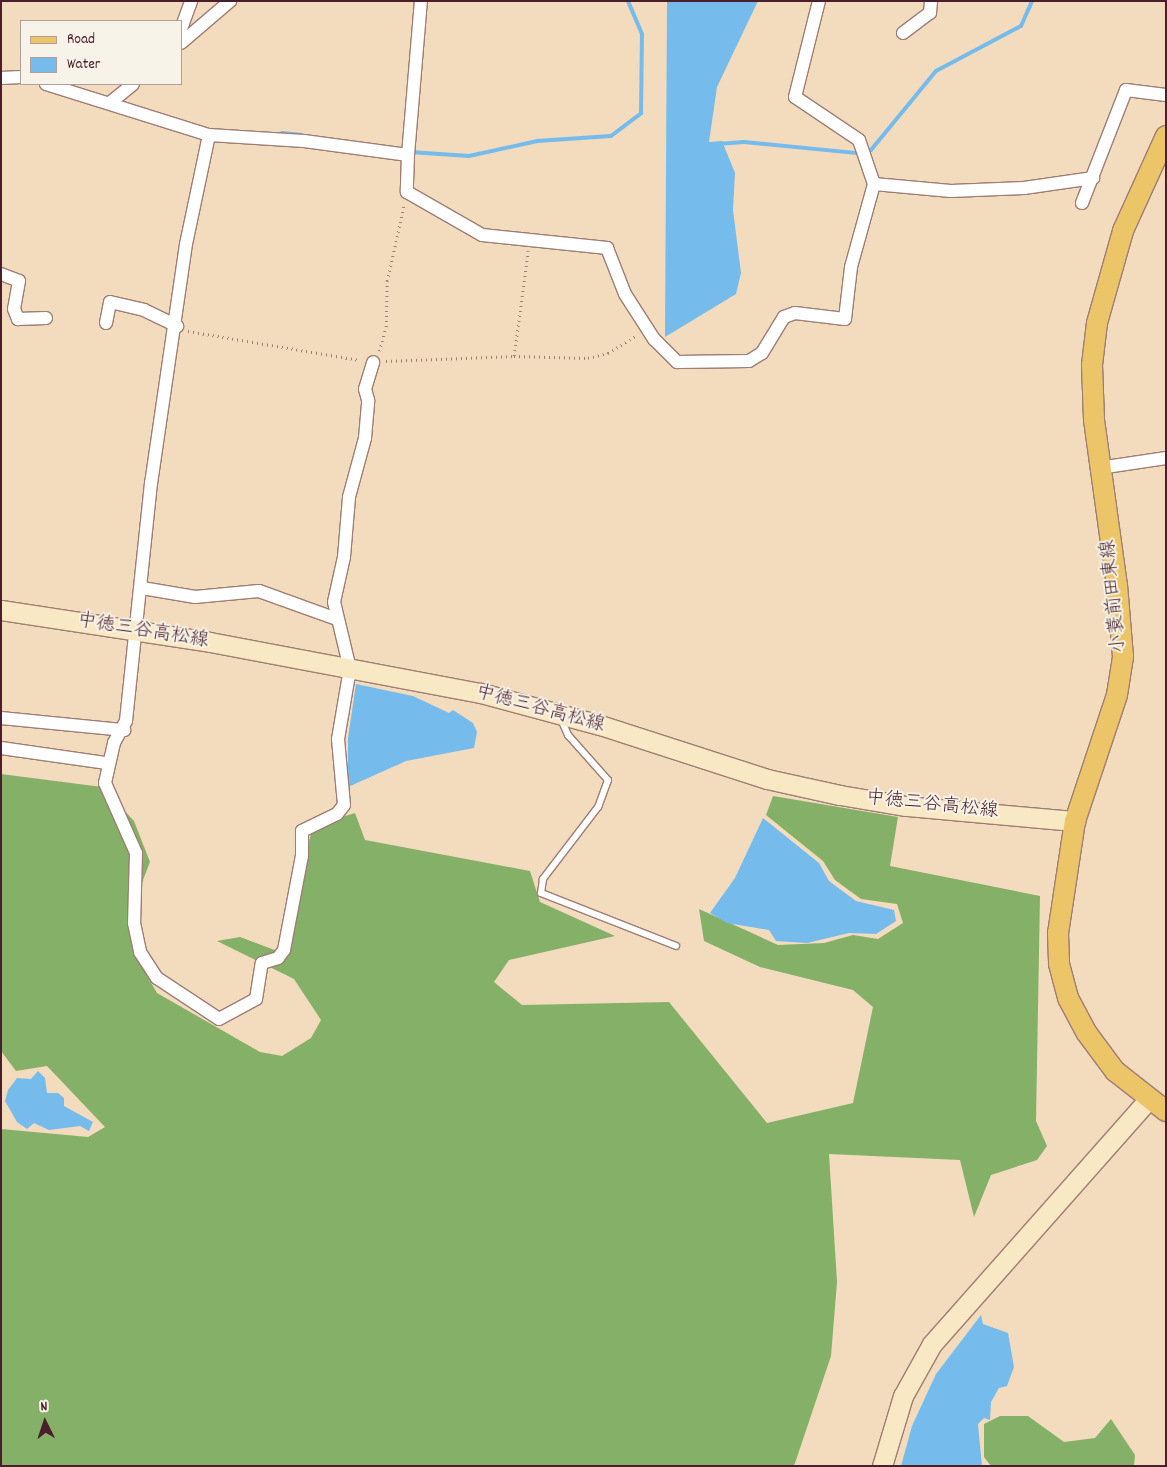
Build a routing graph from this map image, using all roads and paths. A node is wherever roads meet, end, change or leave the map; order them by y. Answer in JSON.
{"nodes":[{"id":1,"x":191,"y":1,"type":"edge"},
{"id":2,"x":230,"y":1,"type":"edge"},
{"id":3,"x":421,"y":1,"type":"edge"},
{"id":4,"x":819,"y":1,"type":"edge"},
{"id":5,"x":931,"y":1,"type":"edge"},
{"id":6,"x":182,"y":26,"type":"edge"},
{"id":7,"x":903,"y":33,"type":"dead end"},
{"id":8,"x":182,"y":42,"type":"edge"},
{"id":9,"x":20,"y":77,"type":"edge"},
{"id":10,"x":1,"y":78,"type":"edge"},
{"id":11,"x":50,"y":85,"type":"edge"},
{"id":12,"x":132,"y":85,"type":"edge"},
{"id":13,"x":1166,"y":95,"type":"edge"},
{"id":14,"x":111,"y":102,"type":"junction"},
{"id":15,"x":209,"y":135,"type":"junction"},
{"id":16,"x":1166,"y":136,"type":"edge"},
{"id":17,"x":408,"y":155,"type":"junction"},
{"id":18,"x":1093,"y":178,"type":"junction"},
{"id":19,"x":874,"y":184,"type":"junction"},
{"id":20,"x":407,"y":192,"type":"junction"},
{"id":21,"x":1082,"y":202,"type":"dead end"},
{"id":22,"x":530,"y":240,"type":"junction"},
{"id":23,"x":1,"y":274,"type":"edge"},
{"id":24,"x":46,"y":318,"type":"dead end"},
{"id":25,"x":106,"y":322,"type":"dead end"},
{"id":26,"x":177,"y":328,"type":"junction"},
{"id":27,"x":649,"y":330,"type":"junction"},
{"id":28,"x":514,"y":356,"type":"junction"},
{"id":29,"x":374,"y":362,"type":"junction"},
{"id":30,"x":1166,"y":458,"type":"edge"},
{"id":31,"x":1099,"y":468,"type":"junction"},
{"id":32,"x":142,"y":588,"type":"junction"},
{"id":33,"x":1,"y":610,"type":"edge"},
{"id":34,"x":334,"y":618,"type":"junction"},
{"id":35,"x":137,"y":630,"type":"junction"},
{"id":36,"x":350,"y":669,"type":"junction"},
{"id":37,"x":558,"y":713,"type":"junction"},
{"id":38,"x":1,"y":718,"type":"edge"},
{"id":39,"x":124,"y":730,"type":"junction"},
{"id":40,"x":1,"y":748,"type":"edge"},
{"id":41,"x":107,"y":763,"type":"junction"},
{"id":42,"x":1075,"y":821,"type":"junction"},
{"id":43,"x":676,"y":946,"type":"dead end"},
{"id":44,"x":1149,"y":1099,"type":"junction"},
{"id":45,"x":1166,"y":1111,"type":"edge"},
{"id":46,"x":882,"y":1466,"type":"edge"}],
"edges":[{"from":1,"to":6,"type":"street"},
{"from":2,"to":8,"type":"street"},
{"from":3,"to":17,"type":"street"},
{"from":4,"to":19,"type":"street"},
{"from":5,"to":7,"type":"street"},
{"from":9,"to":10,"type":"street"},
{"from":11,"to":14,"type":"street"},
{"from":12,"to":14,"type":"street"},
{"from":13,"to":18,"type":"street"},
{"from":14,"to":15,"type":"street"},
{"from":15,"to":17,"type":"street"},
{"from":15,"to":26,"type":"street"},
{"from":16,"to":31,"type":"main road","name":"小蓑前田東線"},
{"from":17,"to":20,"type":"street"},
{"from":18,"to":19,"type":"street"},
{"from":18,"to":21,"type":"street"},
{"from":19,"to":27,"type":"street"},
{"from":20,"to":22,"type":"street"},
{"from":20,"to":29,"type":"path"},
{"from":22,"to":27,"type":"street"},
{"from":22,"to":28,"type":"path"},
{"from":23,"to":24,"type":"street"},
{"from":25,"to":26,"type":"street"},
{"from":26,"to":29,"type":"path"},
{"from":26,"to":32,"type":"street"},
{"from":27,"to":28,"type":"path"},
{"from":28,"to":29,"type":"path"},
{"from":29,"to":34,"type":"street"},
{"from":30,"to":31,"type":"street"},
{"from":31,"to":42,"type":"main road","name":"小蓑前田東線"},
{"from":32,"to":34,"type":"street"},
{"from":32,"to":35,"type":"street"},
{"from":33,"to":35,"type":"main road","name":"中徳三谷高松線"},
{"from":34,"to":36,"type":"street"},
{"from":35,"to":36,"type":"main road","name":"中徳三谷高松線"},
{"from":35,"to":39,"type":"street"},
{"from":36,"to":37,"type":"main road","name":"中徳三谷高松線"},
{"from":36,"to":41,"type":"street"},
{"from":37,"to":42,"type":"main road","name":"中徳三谷高松線"},
{"from":37,"to":43,"type":"lane"},
{"from":38,"to":39,"type":"street"},
{"from":39,"to":41,"type":"street"},
{"from":40,"to":41,"type":"street"},
{"from":42,"to":44,"type":"main road","name":"小蓑前田東線"},
{"from":44,"to":45,"type":"main road","name":"小蓑前田東線"},
{"from":44,"to":46,"type":"main road"}]}
